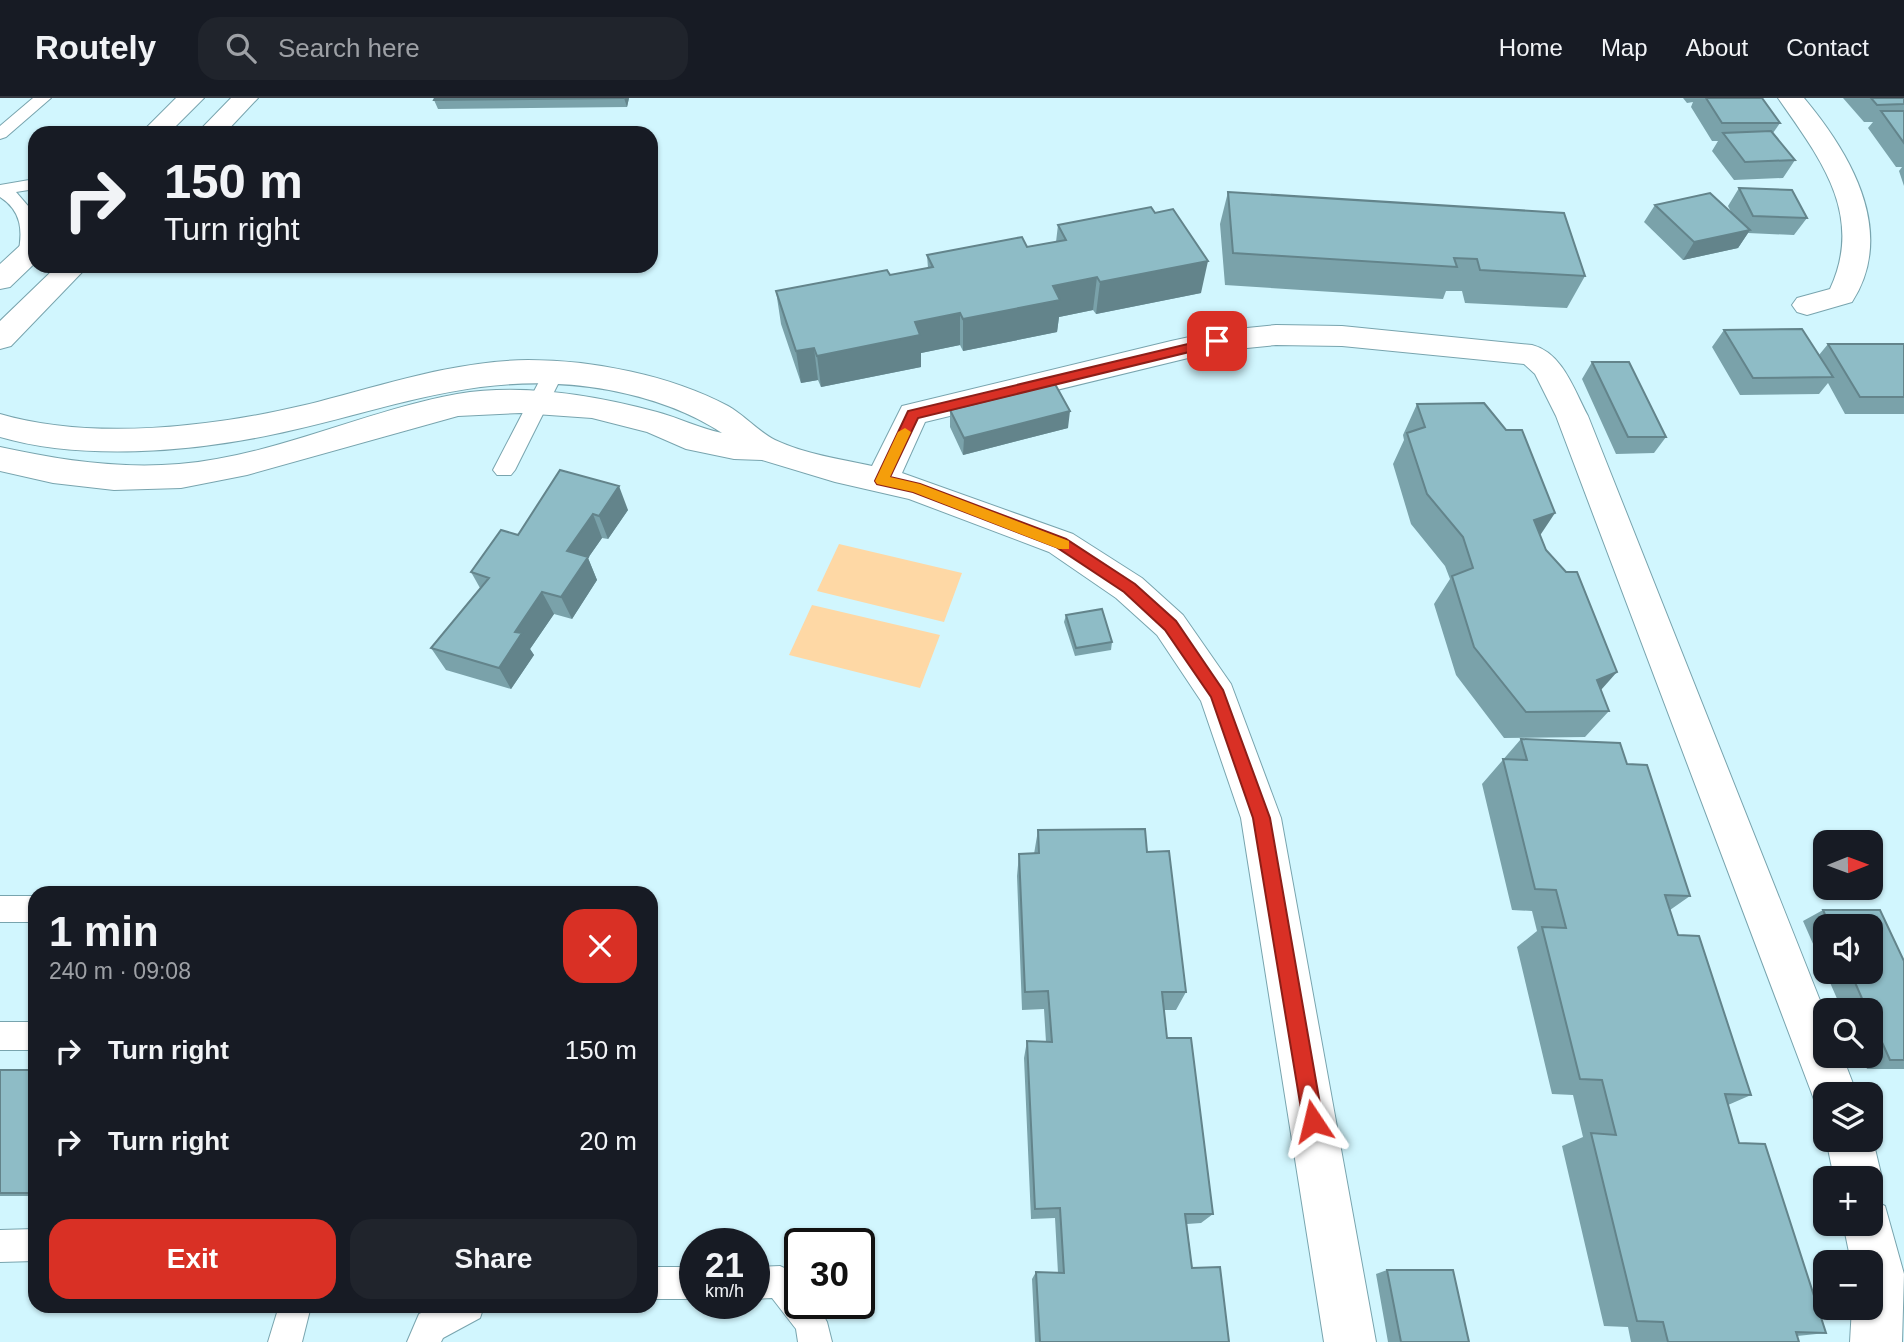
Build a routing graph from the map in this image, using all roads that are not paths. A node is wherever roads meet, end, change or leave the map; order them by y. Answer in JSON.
{"nodes":[{"id":1,"x":43,"y":98,"type":"edge"},
{"id":2,"x":191,"y":98,"type":"edge"},
{"id":3,"x":245,"y":98,"type":"edge"},
{"id":4,"x":1791,"y":98,"type":"edge"},
{"id":5,"x":161,"y":126,"type":"edge"},
{"id":6,"x":217,"y":126,"type":"edge"},
{"id":7,"x":0,"y":134,"type":"edge"},
{"id":8,"x":28,"y":185,"type":"edge"},
{"id":9,"x":0,"y":190,"type":"edge"},
{"id":10,"x":28,"y":213,"type":"edge"},
{"id":11,"x":28,"y":254,"type":"edge"},
{"id":12,"x":67,"y":273,"type":"edge"},
{"id":13,"x":0,"y":280,"type":"edge"},
{"id":14,"x":1807,"y":305,"type":"dead end"},
{"id":15,"x":0,"y":339,"type":"edge"},
{"id":16,"x":554,"y":372,"type":"junction"},
{"id":17,"x":540,"y":402,"type":"junction"},
{"id":18,"x":0,"y":425,"type":"edge"},
{"id":19,"x":762,"y":448,"type":"junction"},
{"id":20,"x":0,"y":459,"type":"edge"},
{"id":21,"x":504,"y":470,"type":"dead end"},
{"id":22,"x":882,"y":481,"type":"junction"},
{"id":23,"x":0,"y":909,"type":"edge"},
{"id":24,"x":28,"y":909,"type":"edge"},
{"id":25,"x":0,"y":1036,"type":"edge"},
{"id":26,"x":28,"y":1037,"type":"edge"},
{"id":27,"x":1829,"y":1082,"type":"edge"},
{"id":28,"x":1871,"y":1236,"type":"edge"},
{"id":29,"x":28,"y":1245,"type":"edge"},
{"id":30,"x":0,"y":1246,"type":"edge"},
{"id":31,"x":770,"y":1282,"type":"edge"},
{"id":32,"x":658,"y":1283,"type":"edge"},
{"id":33,"x":679,"y":1283,"type":"edge"},
{"id":34,"x":293,"y":1313,"type":"edge"},
{"id":35,"x":455,"y":1313,"type":"edge"},
{"id":36,"x":285,"y":1342,"type":"edge"},
{"id":37,"x":424,"y":1342,"type":"edge"},
{"id":38,"x":815,"y":1342,"type":"edge"},
{"id":39,"x":1350,"y":1342,"type":"edge"},
{"id":40,"x":1876,"y":1342,"type":"edge"}],
"edges":[{"from":1,"to":7,"type":"lane"},
{"from":2,"to":5,"type":"street"},
{"from":3,"to":6,"type":"street"},
{"from":4,"to":14,"type":"street"},
{"from":8,"to":9,"type":"lane"},
{"from":9,"to":10,"type":"lane"},
{"from":11,"to":13,"type":"street"},
{"from":12,"to":15,"type":"street"},
{"from":16,"to":17,"type":"lane"},
{"from":16,"to":18,"type":"street"},
{"from":16,"to":19,"type":"street"},
{"from":17,"to":19,"type":"street"},
{"from":17,"to":20,"type":"street"},
{"from":17,"to":21,"type":"lane"},
{"from":19,"to":22,"type":"street"},
{"from":22,"to":27,"type":"street"},
{"from":22,"to":39,"type":"street"},
{"from":23,"to":24,"type":"lane"},
{"from":25,"to":26,"type":"lane"},
{"from":28,"to":40,"type":"street"},
{"from":29,"to":30,"type":"lane"},
{"from":31,"to":38,"type":"lane"},
{"from":32,"to":33,"type":"lane"},
{"from":34,"to":36,"type":"lane"},
{"from":35,"to":37,"type":"lane"}]}
